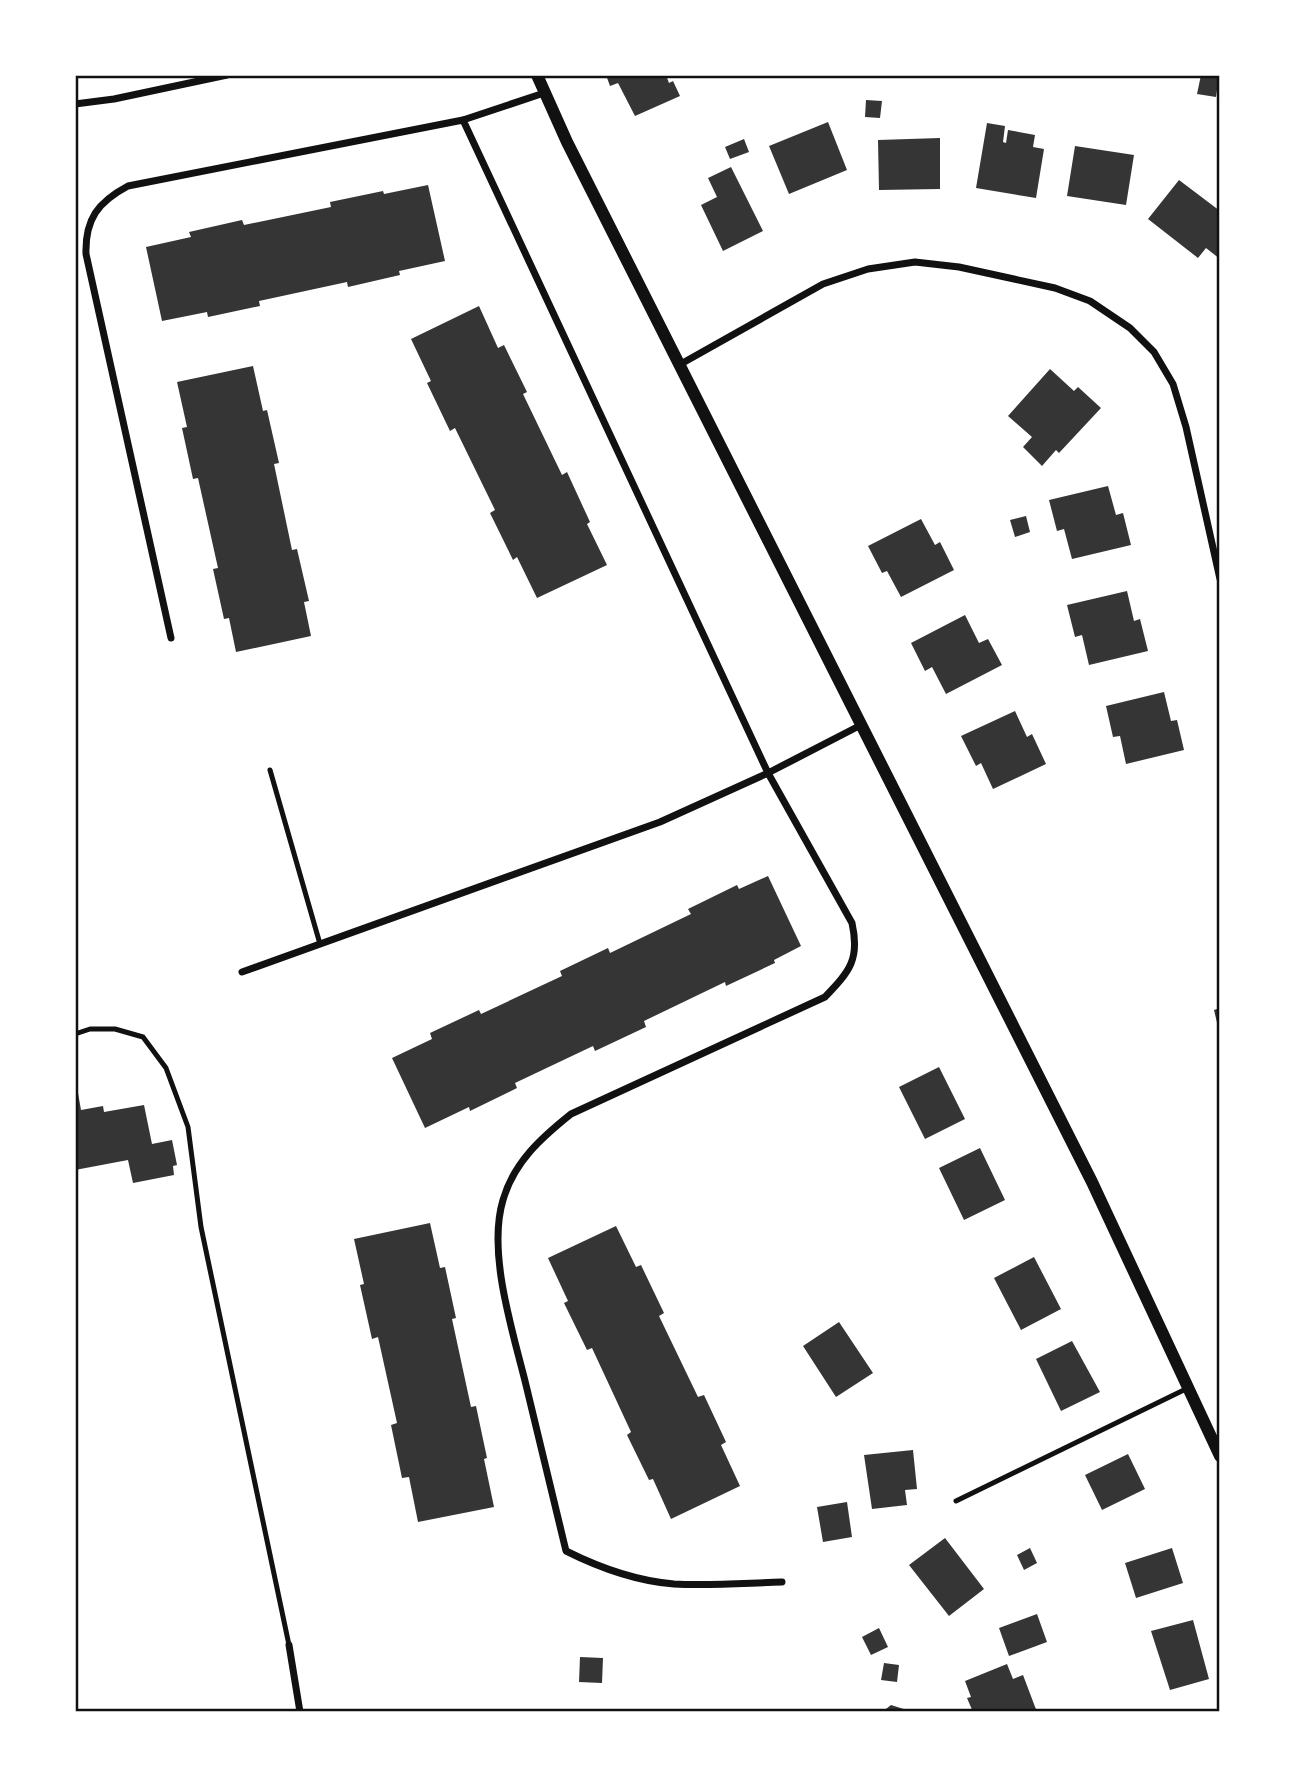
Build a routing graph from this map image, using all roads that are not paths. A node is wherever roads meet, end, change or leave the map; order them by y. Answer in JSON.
{"nodes":[{"id":1,"x":227,"y":75,"type":"edge"},
{"id":2,"x":537,"y":75,"type":"edge"},
{"id":3,"x":544,"y":93,"type":"junction"},
{"id":4,"x":75,"y":104,"type":"edge"},
{"id":5,"x":463,"y":120,"type":"junction"},
{"id":6,"x":679,"y":365,"type":"junction"},
{"id":7,"x":1220,"y":579,"type":"edge"},
{"id":8,"x":171,"y":638,"type":"dead end"},
{"id":9,"x":861,"y":725,"type":"junction"},
{"id":10,"x":270,"y":770,"type":"dead end"},
{"id":11,"x":768,"y":773,"type":"junction"},
{"id":12,"x":320,"y":944,"type":"junction"},
{"id":13,"x":242,"y":972,"type":"dead end"},
{"id":14,"x":75,"y":1034,"type":"edge"},
{"id":15,"x":1188,"y":1388,"type":"junction"},
{"id":16,"x":1220,"y":1456,"type":"edge"},
{"id":17,"x":956,"y":1501,"type":"dead end"},
{"id":18,"x":782,"y":1582,"type":"dead end"},
{"id":19,"x":289,"y":1646,"type":"joint"},
{"id":20,"x":300,"y":1712,"type":"edge"}],
"edges":[{"from":1,"to":4,"type":"street"},
{"from":2,"to":3,"type":"street"},
{"from":3,"to":5,"type":"street"},
{"from":3,"to":6,"type":"street"},
{"from":5,"to":8,"type":"street"},
{"from":5,"to":11,"type":"street"},
{"from":6,"to":7,"type":"street"},
{"from":6,"to":9,"type":"street"},
{"from":9,"to":11,"type":"street"},
{"from":9,"to":15,"type":"street"},
{"from":10,"to":12,"type":"lane"},
{"from":11,"to":12,"type":"street"},
{"from":11,"to":18,"type":"street"},
{"from":12,"to":13,"type":"street"},
{"from":14,"to":19,"type":"lane"},
{"from":15,"to":16,"type":"street"},
{"from":15,"to":17,"type":"lane"},
{"from":19,"to":20,"type":"street"}]}
